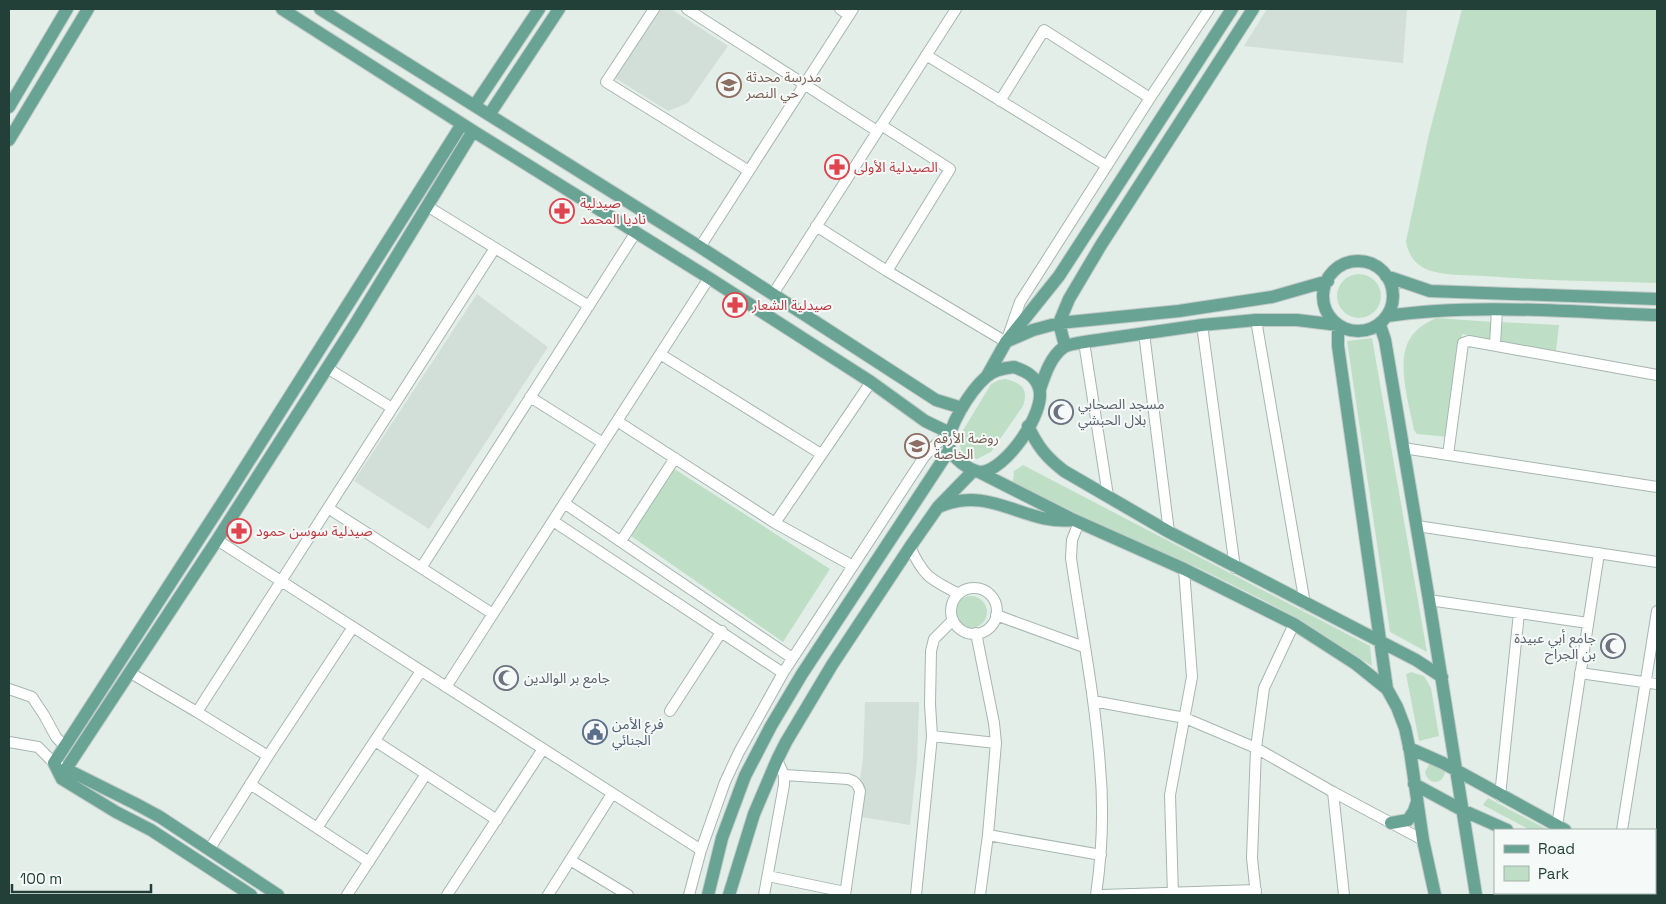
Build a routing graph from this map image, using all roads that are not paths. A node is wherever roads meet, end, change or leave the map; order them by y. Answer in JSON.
{"nodes":[{"id":1,"x":67,"y":9,"type":"edge"},
{"id":2,"x":88,"y":9,"type":"edge"},
{"id":3,"x":282,"y":9,"type":"edge"},
{"id":4,"x":320,"y":9,"type":"edge"},
{"id":5,"x":539,"y":9,"type":"edge"},
{"id":6,"x":559,"y":9,"type":"edge"},
{"id":7,"x":654,"y":9,"type":"edge"},
{"id":8,"x":688,"y":9,"type":"edge"},
{"id":9,"x":956,"y":9,"type":"edge"},
{"id":10,"x":1209,"y":9,"type":"edge"},
{"id":11,"x":1232,"y":9,"type":"edge"},
{"id":12,"x":1253,"y":9,"type":"edge"},
{"id":13,"x":847,"y":11,"type":"edge"},
{"id":14,"x":926,"y":55,"type":"junction"},
{"id":15,"x":804,"y":84,"type":"junction"},
{"id":16,"x":1150,"y":98,"type":"junction"},
{"id":17,"x":1000,"y":101,"type":"junction"},
{"id":18,"x":475,"y":105,"type":"junction"},
{"id":19,"x":9,"y":107,"type":"edge"},
{"id":20,"x":489,"y":115,"type":"junction"},
{"id":21,"x":467,"y":128,"type":"junction"},
{"id":22,"x":879,"y":128,"type":"junction"},
{"id":23,"x":9,"y":140,"type":"edge"},
{"id":24,"x":1107,"y":166,"type":"junction"},
{"id":25,"x":749,"y":171,"type":"junction"},
{"id":26,"x":427,"y":206,"type":"junction"},
{"id":27,"x":816,"y":226,"type":"junction"},
{"id":28,"x":636,"y":232,"type":"junction"},
{"id":29,"x":700,"y":247,"type":"junction"},
{"id":30,"x":494,"y":248,"type":"junction"},
{"id":31,"x":887,"y":270,"type":"junction"},
{"id":32,"x":1386,"y":276,"type":"junction"},
{"id":33,"x":709,"y":278,"type":"junction"},
{"id":34,"x":1328,"y":281,"type":"junction"},
{"id":35,"x":773,"y":294,"type":"junction"},
{"id":36,"x":1657,"y":299,"type":"edge"},
{"id":37,"x":588,"y":306,"type":"junction"},
{"id":38,"x":1497,"y":310,"type":"junction"},
{"id":39,"x":1657,"y":315,"type":"edge"},
{"id":40,"x":1256,"y":320,"type":"junction"},
{"id":41,"x":1383,"y":320,"type":"junction"},
{"id":42,"x":1059,"y":323,"type":"junction"},
{"id":43,"x":1202,"y":325,"type":"junction"},
{"id":44,"x":1338,"y":325,"type":"junction"},
{"id":45,"x":1144,"y":333,"type":"junction"},
{"id":46,"x":1006,"y":342,"type":"junction"},
{"id":47,"x":1084,"y":342,"type":"junction"},
{"id":48,"x":1495,"y":344,"type":"junction"},
{"id":49,"x":1065,"y":346,"type":"junction"},
{"id":50,"x":660,"y":354,"type":"junction"},
{"id":51,"x":327,"y":368,"type":"junction"},
{"id":52,"x":1657,"y":375,"type":"edge"},
{"id":53,"x":987,"y":376,"type":"junction"},
{"id":54,"x":871,"y":382,"type":"junction"},
{"id":55,"x":1040,"y":388,"type":"junction"},
{"id":56,"x":530,"y":398,"type":"junction"},
{"id":57,"x":392,"y":408,"type":"junction"},
{"id":58,"x":962,"y":408,"type":"junction"},
{"id":59,"x":617,"y":421,"type":"junction"},
{"id":60,"x":1028,"y":426,"type":"junction"},
{"id":61,"x":950,"y":433,"type":"junction"},
{"id":62,"x":603,"y":443,"type":"junction"},
{"id":63,"x":1404,"y":448,"type":"junction"},
{"id":64,"x":950,"y":449,"type":"junction"},
{"id":65,"x":821,"y":454,"type":"junction"},
{"id":66,"x":1448,"y":455,"type":"junction"},
{"id":67,"x":674,"y":458,"type":"junction"},
{"id":68,"x":977,"y":471,"type":"junction"},
{"id":69,"x":1657,"y":487,"type":"edge"},
{"id":70,"x":1108,"y":496,"type":"junction"},
{"id":71,"x":564,"y":503,"type":"junction"},
{"id":72,"x":938,"y":507,"type":"junction"},
{"id":73,"x":328,"y":508,"type":"junction"},
{"id":74,"x":553,"y":521,"type":"junction"},
{"id":75,"x":1076,"y":521,"type":"junction"},
{"id":76,"x":775,"y":523,"type":"junction"},
{"id":77,"x":1417,"y":526,"type":"junction"},
{"id":78,"x":1169,"y":532,"type":"junction"},
{"id":79,"x":216,"y":540,"type":"junction"},
{"id":80,"x":621,"y":541,"type":"junction"},
{"id":81,"x":910,"y":547,"type":"junction"},
{"id":82,"x":1599,"y":553,"type":"junction"},
{"id":83,"x":1657,"y":562,"type":"edge"},
{"id":84,"x":853,"y":566,"type":"junction"},
{"id":85,"x":421,"y":568,"type":"junction"},
{"id":86,"x":1235,"y":568,"type":"junction"},
{"id":87,"x":1184,"y":570,"type":"junction"},
{"id":88,"x":281,"y":581,"type":"junction"},
{"id":89,"x":959,"y":594,"type":"junction"},
{"id":90,"x":1429,"y":600,"type":"junction"},
{"id":91,"x":1305,"y":604,"type":"junction"},
{"id":92,"x":1657,"y":611,"type":"edge"},
{"id":93,"x":1519,"y":613,"type":"junction"},
{"id":94,"x":493,"y":614,"type":"junction"},
{"id":95,"x":996,"y":615,"type":"junction"},
{"id":96,"x":953,"y":620,"type":"junction"},
{"id":97,"x":1294,"y":624,"type":"junction"},
{"id":98,"x":1588,"y":624,"type":"junction"},
{"id":99,"x":353,"y":627,"type":"junction"},
{"id":100,"x":722,"y":631,"type":"junction"},
{"id":101,"x":976,"y":633,"type":"junction"},
{"id":102,"x":1380,"y":642,"type":"junction"},
{"id":103,"x":1084,"y":646,"type":"junction"},
{"id":104,"x":792,"y":658,"type":"junction"},
{"id":105,"x":421,"y":671,"type":"junction"},
{"id":106,"x":129,"y":672,"type":"junction"},
{"id":107,"x":783,"y":673,"type":"junction"},
{"id":108,"x":1580,"y":673,"type":"junction"},
{"id":109,"x":1442,"y":677,"type":"junction"},
{"id":110,"x":1646,"y":682,"type":"junction"},
{"id":111,"x":1657,"y":684,"type":"edge"},
{"id":112,"x":446,"y":687,"type":"junction"},
{"id":113,"x":9,"y":689,"type":"edge"},
{"id":114,"x":1387,"y":689,"type":"junction"},
{"id":115,"x":1092,"y":701,"type":"junction"},
{"id":116,"x":670,"y":711,"type":"dead end"},
{"id":117,"x":197,"y":712,"type":"junction"},
{"id":118,"x":1185,"y":718,"type":"junction"},
{"id":119,"x":932,"y":736,"type":"junction"},
{"id":120,"x":375,"y":741,"type":"junction"},
{"id":121,"x":9,"y":742,"type":"edge"},
{"id":122,"x":996,"y":744,"type":"junction"},
{"id":123,"x":65,"y":747,"type":"junction"},
{"id":124,"x":1256,"y":748,"type":"junction"},
{"id":125,"x":1409,"y":748,"type":"junction"},
{"id":126,"x":543,"y":749,"type":"junction"},
{"id":127,"x":268,"y":756,"type":"junction"},
{"id":128,"x":777,"y":760,"type":"junction"},
{"id":129,"x":60,"y":766,"type":"junction"},
{"id":130,"x":1457,"y":770,"type":"junction"},
{"id":131,"x":426,"y":774,"type":"junction"},
{"id":132,"x":784,"y":775,"type":"junction"},
{"id":133,"x":250,"y":784,"type":"junction"},
{"id":134,"x":1414,"y":784,"type":"junction"},
{"id":135,"x":1333,"y":792,"type":"junction"},
{"id":136,"x":612,"y":794,"type":"junction"},
{"id":137,"x":1500,"y":796,"type":"junction"},
{"id":138,"x":1417,"y":799,"type":"junction"},
{"id":139,"x":1462,"y":810,"type":"junction"},
{"id":140,"x":497,"y":820,"type":"junction"},
{"id":141,"x":1390,"y":823,"type":"junction"},
{"id":142,"x":317,"y":828,"type":"junction"},
{"id":143,"x":1561,"y":828,"type":"edge"},
{"id":144,"x":1505,"y":829,"type":"edge"},
{"id":145,"x":1622,"y":829,"type":"edge"},
{"id":146,"x":988,"y":835,"type":"junction"},
{"id":147,"x":1423,"y":840,"type":"junction"},
{"id":148,"x":209,"y":850,"type":"junction"},
{"id":149,"x":701,"y":850,"type":"junction"},
{"id":150,"x":1101,"y":856,"type":"junction"},
{"id":151,"x":570,"y":860,"type":"junction"},
{"id":152,"x":368,"y":862,"type":"junction"},
{"id":153,"x":768,"y":876,"type":"junction"},
{"id":154,"x":615,"y":892,"type":"edge"},
{"id":155,"x":1256,"y":893,"type":"edge"},
{"id":156,"x":845,"y":894,"type":"edge"},
{"id":157,"x":1173,"y":894,"type":"edge"},
{"id":158,"x":251,"y":895,"type":"edge"},
{"id":159,"x":278,"y":895,"type":"edge"},
{"id":160,"x":347,"y":895,"type":"edge"},
{"id":161,"x":448,"y":895,"type":"edge"},
{"id":162,"x":548,"y":895,"type":"edge"},
{"id":163,"x":628,"y":895,"type":"edge"},
{"id":164,"x":689,"y":895,"type":"edge"},
{"id":165,"x":708,"y":895,"type":"edge"},
{"id":166,"x":729,"y":895,"type":"edge"},
{"id":167,"x":764,"y":895,"type":"edge"},
{"id":168,"x":916,"y":895,"type":"edge"},
{"id":169,"x":980,"y":895,"type":"edge"},
{"id":170,"x":1096,"y":895,"type":"edge"},
{"id":171,"x":1102,"y":895,"type":"edge"},
{"id":172,"x":1344,"y":895,"type":"edge"},
{"id":173,"x":1435,"y":895,"type":"edge"},
{"id":174,"x":1476,"y":895,"type":"edge"}],
"edges":[{"from":1,"to":19,"type":"main road"},
{"from":2,"to":23,"type":"main road"},
{"from":3,"to":21,"type":"main road"},
{"from":4,"to":18,"type":"main road"},
{"from":5,"to":18,"type":"main road"},
{"from":6,"to":20,"type":"main road"},
{"from":7,"to":25,"type":"street"},
{"from":8,"to":15,"type":"street"},
{"from":9,"to":14,"type":"street"},
{"from":10,"to":16,"type":"street"},
{"from":11,"to":46,"type":"main road"},
{"from":12,"to":42,"type":"main road"},
{"from":13,"to":15,"type":"street"},
{"from":14,"to":17,"type":"street"},
{"from":14,"to":22,"type":"street"},
{"from":15,"to":22,"type":"street"},
{"from":15,"to":25,"type":"street"},
{"from":16,"to":17,"type":"street"},
{"from":16,"to":24,"type":"street"},
{"from":17,"to":24,"type":"street"},
{"from":18,"to":20,"type":"main road"},
{"from":20,"to":29,"type":"main road"},
{"from":21,"to":26,"type":"main road"},
{"from":21,"to":28,"type":"main road"},
{"from":21,"to":123,"type":"main road"},
{"from":22,"to":27,"type":"street"},
{"from":22,"to":31,"type":"street"},
{"from":24,"to":46,"type":"street"},
{"from":25,"to":29,"type":"street"},
{"from":26,"to":30,"type":"street"},
{"from":26,"to":51,"type":"main road"},
{"from":27,"to":31,"type":"street"},
{"from":27,"to":35,"type":"street"},
{"from":28,"to":33,"type":"main road"},
{"from":28,"to":37,"type":"street"},
{"from":29,"to":35,"type":"main road"},
{"from":30,"to":37,"type":"street"},
{"from":30,"to":57,"type":"street"},
{"from":31,"to":46,"type":"street"},
{"from":32,"to":34,"type":"main road"},
{"from":32,"to":36,"type":"main road"},
{"from":32,"to":41,"type":"main road"},
{"from":33,"to":50,"type":"street"},
{"from":33,"to":54,"type":"main road"},
{"from":34,"to":42,"type":"main road"},
{"from":34,"to":44,"type":"main road"},
{"from":35,"to":58,"type":"main road"},
{"from":37,"to":56,"type":"street"},
{"from":38,"to":39,"type":"main road"},
{"from":38,"to":41,"type":"main road"},
{"from":38,"to":48,"type":"street"},
{"from":40,"to":43,"type":"main road"},
{"from":40,"to":44,"type":"main road"},
{"from":40,"to":91,"type":"street"},
{"from":41,"to":44,"type":"main road"},
{"from":41,"to":63,"type":"main road"},
{"from":42,"to":46,"type":"main road"},
{"from":42,"to":49,"type":"main road"},
{"from":43,"to":45,"type":"main road"},
{"from":43,"to":86,"type":"street"},
{"from":44,"to":102,"type":"main road"},
{"from":45,"to":47,"type":"main road"},
{"from":45,"to":78,"type":"street"},
{"from":46,"to":53,"type":"main road"},
{"from":47,"to":49,"type":"main road"},
{"from":47,"to":70,"type":"street"},
{"from":48,"to":52,"type":"street"},
{"from":48,"to":66,"type":"street"},
{"from":49,"to":55,"type":"main road"},
{"from":50,"to":59,"type":"street"},
{"from":50,"to":65,"type":"street"},
{"from":51,"to":57,"type":"street"},
{"from":51,"to":79,"type":"main road"},
{"from":53,"to":55,"type":"main road"},
{"from":53,"to":58,"type":"main road"},
{"from":54,"to":61,"type":"main road"},
{"from":54,"to":65,"type":"street"},
{"from":55,"to":60,"type":"main road"},
{"from":56,"to":62,"type":"street"},
{"from":56,"to":85,"type":"street"},
{"from":57,"to":73,"type":"street"},
{"from":58,"to":61,"type":"main road"},
{"from":59,"to":62,"type":"street"},
{"from":59,"to":67,"type":"street"},
{"from":60,"to":68,"type":"main road"},
{"from":60,"to":70,"type":"main road"},
{"from":61,"to":64,"type":"main road"},
{"from":61,"to":84,"type":"street"},
{"from":62,"to":71,"type":"street"},
{"from":63,"to":66,"type":"street"},
{"from":63,"to":77,"type":"main road"},
{"from":64,"to":68,"type":"main road"},
{"from":64,"to":165,"type":"main road"},
{"from":65,"to":76,"type":"street"},
{"from":66,"to":69,"type":"street"},
{"from":67,"to":76,"type":"street"},
{"from":67,"to":80,"type":"street"},
{"from":68,"to":72,"type":"main road"},
{"from":68,"to":75,"type":"main road"},
{"from":70,"to":78,"type":"main road"},
{"from":71,"to":74,"type":"street"},
{"from":71,"to":80,"type":"street"},
{"from":72,"to":75,"type":"main road"},
{"from":72,"to":81,"type":"main road"},
{"from":73,"to":85,"type":"street"},
{"from":73,"to":88,"type":"street"},
{"from":74,"to":94,"type":"street"},
{"from":74,"to":100,"type":"street"},
{"from":75,"to":87,"type":"main road"},
{"from":75,"to":103,"type":"street"},
{"from":76,"to":84,"type":"street"},
{"from":77,"to":82,"type":"street"},
{"from":77,"to":90,"type":"main road"},
{"from":78,"to":86,"type":"main road"},
{"from":79,"to":88,"type":"street"},
{"from":79,"to":106,"type":"main road"},
{"from":80,"to":104,"type":"street"},
{"from":81,"to":89,"type":"street"},
{"from":81,"to":128,"type":"main road"},
{"from":82,"to":83,"type":"street"},
{"from":82,"to":98,"type":"street"},
{"from":84,"to":104,"type":"street"},
{"from":85,"to":94,"type":"street"},
{"from":86,"to":91,"type":"main road"},
{"from":87,"to":97,"type":"main road"},
{"from":87,"to":118,"type":"street"},
{"from":88,"to":99,"type":"street"},
{"from":88,"to":117,"type":"street"},
{"from":89,"to":95,"type":"street"},
{"from":89,"to":96,"type":"street"},
{"from":90,"to":93,"type":"street"},
{"from":90,"to":109,"type":"main road"},
{"from":91,"to":102,"type":"main road"},
{"from":92,"to":110,"type":"street"},
{"from":93,"to":98,"type":"street"},
{"from":93,"to":137,"type":"street"},
{"from":94,"to":112,"type":"street"},
{"from":95,"to":101,"type":"street"},
{"from":95,"to":103,"type":"street"},
{"from":96,"to":101,"type":"street"},
{"from":96,"to":119,"type":"street"},
{"from":97,"to":114,"type":"main road"},
{"from":97,"to":124,"type":"street"},
{"from":98,"to":108,"type":"street"},
{"from":99,"to":105,"type":"street"},
{"from":99,"to":127,"type":"street"},
{"from":100,"to":107,"type":"street"},
{"from":100,"to":116,"type":"street"},
{"from":101,"to":122,"type":"street"},
{"from":102,"to":109,"type":"main road"},
{"from":102,"to":114,"type":"main road"},
{"from":103,"to":115,"type":"street"},
{"from":104,"to":107,"type":"street"},
{"from":105,"to":112,"type":"street"},
{"from":105,"to":120,"type":"street"},
{"from":106,"to":117,"type":"street"},
{"from":106,"to":129,"type":"main road"},
{"from":107,"to":149,"type":"street"},
{"from":108,"to":110,"type":"street"},
{"from":108,"to":143,"type":"street"},
{"from":109,"to":130,"type":"main road"},
{"from":110,"to":111,"type":"street"},
{"from":110,"to":145,"type":"street"},
{"from":112,"to":126,"type":"street"},
{"from":113,"to":123,"type":"street"},
{"from":114,"to":125,"type":"main road"},
{"from":115,"to":118,"type":"street"},
{"from":115,"to":150,"type":"street"},
{"from":117,"to":127,"type":"street"},
{"from":118,"to":124,"type":"street"},
{"from":118,"to":157,"type":"street"},
{"from":119,"to":122,"type":"street"},
{"from":119,"to":168,"type":"street"},
{"from":120,"to":131,"type":"street"},
{"from":120,"to":142,"type":"street"},
{"from":121,"to":129,"type":"street"},
{"from":122,"to":146,"type":"street"},
{"from":123,"to":129,"type":"main road"},
{"from":124,"to":135,"type":"street"},
{"from":124,"to":155,"type":"street"},
{"from":125,"to":130,"type":"main road"},
{"from":125,"to":134,"type":"main road"},
{"from":126,"to":136,"type":"street"},
{"from":126,"to":140,"type":"street"},
{"from":127,"to":133,"type":"street"},
{"from":128,"to":132,"type":"street"},
{"from":128,"to":166,"type":"main road"},
{"from":129,"to":148,"type":"main road"},
{"from":129,"to":158,"type":"main road"},
{"from":130,"to":137,"type":"main road"},
{"from":130,"to":139,"type":"main road"},
{"from":131,"to":140,"type":"street"},
{"from":131,"to":152,"type":"street"},
{"from":132,"to":153,"type":"street"},
{"from":132,"to":156,"type":"street"},
{"from":133,"to":142,"type":"street"},
{"from":133,"to":148,"type":"street"},
{"from":134,"to":138,"type":"main road"},
{"from":134,"to":139,"type":"main road"},
{"from":135,"to":141,"type":"street"},
{"from":135,"to":172,"type":"street"},
{"from":136,"to":149,"type":"street"},
{"from":136,"to":151,"type":"street"},
{"from":137,"to":143,"type":"main road"},
{"from":138,"to":141,"type":"main road"},
{"from":138,"to":147,"type":"main road"},
{"from":139,"to":144,"type":"main road"},
{"from":139,"to":174,"type":"main road"},
{"from":140,"to":161,"type":"street"},
{"from":141,"to":147,"type":"street"},
{"from":142,"to":152,"type":"street"},
{"from":146,"to":150,"type":"street"},
{"from":146,"to":169,"type":"street"},
{"from":147,"to":173,"type":"main road"},
{"from":148,"to":159,"type":"main road"},
{"from":149,"to":164,"type":"street"},
{"from":150,"to":170,"type":"street"},
{"from":151,"to":154,"type":"street"},
{"from":151,"to":162,"type":"street"},
{"from":152,"to":160,"type":"street"},
{"from":153,"to":156,"type":"street"},
{"from":153,"to":167,"type":"street"},
{"from":154,"to":163,"type":"street"},
{"from":155,"to":157,"type":"street"},
{"from":157,"to":171,"type":"street"}]}
